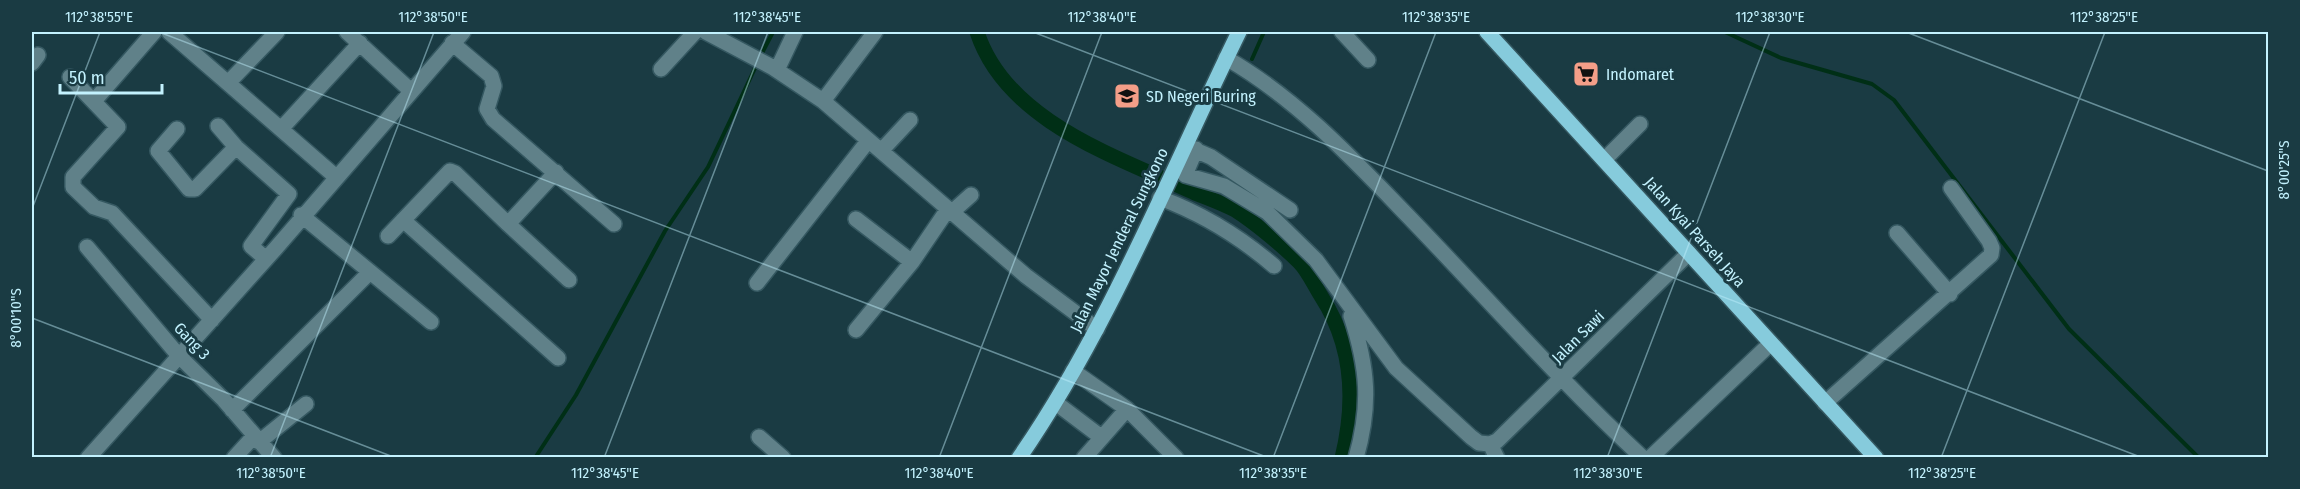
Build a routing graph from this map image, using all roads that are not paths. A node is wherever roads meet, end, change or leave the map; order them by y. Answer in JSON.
{"nodes":[{"id":1,"x":154,"y":32,"type":"edge"},
{"id":2,"x":169,"y":32,"type":"edge"},
{"id":3,"x":277,"y":32,"type":"edge"},
{"id":4,"x":695,"y":32,"type":"edge"},
{"id":5,"x":706,"y":32,"type":"edge"},
{"id":6,"x":795,"y":32,"type":"edge"},
{"id":7,"x":875,"y":32,"type":"edge"},
{"id":8,"x":1239,"y":32,"type":"edge"},
{"id":9,"x":1342,"y":32,"type":"edge"},
{"id":10,"x":1487,"y":32,"type":"edge"},
{"id":11,"x":355,"y":36,"type":"edge"},
{"id":12,"x":457,"y":37,"type":"edge"},
{"id":13,"x":1368,"y":60,"type":"dead end"},
{"id":14,"x":1236,"y":64,"type":"junction"},
{"id":15,"x":775,"y":68,"type":"junction"},
{"id":16,"x":661,"y":69,"type":"dead end"},
{"id":17,"x":70,"y":77,"type":"dead end"},
{"id":18,"x":228,"y":82,"type":"junction"},
{"id":19,"x":410,"y":90,"type":"junction"},
{"id":20,"x":94,"y":101,"type":"junction"},
{"id":21,"x":823,"y":101,"type":"junction"},
{"id":22,"x":910,"y":120,"type":"dead end"},
{"id":23,"x":1640,"y":124,"type":"dead end"},
{"id":24,"x":218,"y":126,"type":"dead end"},
{"id":25,"x":177,"y":129,"type":"dead end"},
{"id":26,"x":281,"y":129,"type":"junction"},
{"id":27,"x":868,"y":141,"type":"junction"},
{"id":28,"x":236,"y":147,"type":"junction"},
{"id":29,"x":881,"y":151,"type":"junction"},
{"id":30,"x":1198,"y":151,"type":"junction"},
{"id":31,"x":1604,"y":160,"type":"junction"},
{"id":32,"x":556,"y":172,"type":"junction"},
{"id":33,"x":1188,"y":175,"type":"junction"},
{"id":34,"x":336,"y":177,"type":"junction"},
{"id":35,"x":1951,"y":188,"type":"dead end"},
{"id":36,"x":970,"y":195,"type":"dead end"},
{"id":37,"x":1161,"y":196,"type":"junction"},
{"id":38,"x":950,"y":210,"type":"junction"},
{"id":39,"x":1290,"y":210,"type":"dead end"},
{"id":40,"x":301,"y":215,"type":"junction"},
{"id":41,"x":856,"y":219,"type":"dead end"},
{"id":42,"x":403,"y":220,"type":"junction"},
{"id":43,"x":508,"y":224,"type":"junction"},
{"id":44,"x":614,"y":224,"type":"dead end"},
{"id":45,"x":1897,"y":233,"type":"dead end"},
{"id":46,"x":388,"y":236,"type":"dead end"},
{"id":47,"x":87,"y":247,"type":"dead end"},
{"id":48,"x":1689,"y":253,"type":"junction"},
{"id":49,"x":266,"y":259,"type":"junction"},
{"id":50,"x":912,"y":262,"type":"junction"},
{"id":51,"x":1274,"y":266,"type":"dead end"},
{"id":52,"x":369,"y":273,"type":"junction"},
{"id":53,"x":569,"y":280,"type":"dead end"},
{"id":54,"x":1333,"y":281,"type":"junction"},
{"id":55,"x":757,"y":283,"type":"dead end"},
{"id":56,"x":1950,"y":294,"type":"junction"},
{"id":57,"x":212,"y":320,"type":"junction"},
{"id":58,"x":431,"y":322,"type":"dead end"},
{"id":59,"x":1097,"y":329,"type":"junction"},
{"id":60,"x":856,"y":330,"type":"dead end"},
{"id":61,"x":1770,"y":344,"type":"junction"},
{"id":62,"x":179,"y":356,"type":"junction"},
{"id":63,"x":558,"y":358,"type":"dead end"},
{"id":64,"x":1074,"y":371,"type":"junction"},
{"id":65,"x":1563,"y":377,"type":"junction"},
{"id":66,"x":1056,"y":403,"type":"junction"},
{"id":67,"x":1825,"y":403,"type":"junction"},
{"id":68,"x":306,"y":404,"type":"dead end"},
{"id":69,"x":1127,"y":409,"type":"junction"},
{"id":70,"x":232,"y":410,"type":"junction"},
{"id":71,"x":759,"y":437,"type":"dead end"},
{"id":72,"x":1101,"y":437,"type":"junction"},
{"id":73,"x":257,"y":439,"type":"junction"},
{"id":74,"x":1494,"y":451,"type":"edge"},
{"id":75,"x":87,"y":458,"type":"edge"},
{"id":76,"x":234,"y":458,"type":"edge"},
{"id":77,"x":274,"y":458,"type":"edge"},
{"id":78,"x":783,"y":458,"type":"edge"},
{"id":79,"x":1019,"y":458,"type":"edge"},
{"id":80,"x":1084,"y":458,"type":"edge"},
{"id":81,"x":1176,"y":458,"type":"edge"},
{"id":82,"x":1356,"y":458,"type":"edge"},
{"id":83,"x":1643,"y":458,"type":"edge"},
{"id":84,"x":1650,"y":458,"type":"edge"},
{"id":85,"x":1876,"y":458,"type":"edge"}],
"edges":[{"from":1,"to":20,"type":"street"},
{"from":2,"to":18,"type":"street"},
{"from":3,"to":18,"type":"street"},
{"from":4,"to":16,"type":"street"},
{"from":5,"to":15,"type":"street"},
{"from":6,"to":15,"type":"street"},
{"from":7,"to":21,"type":"street"},
{"from":8,"to":14,"type":"main road","name":"Jalan Mayor Jenderal Sungkono"},
{"from":9,"to":13,"type":"street"},
{"from":10,"to":31,"type":"main road","name":"Jalan Kyai Parseh Jaya"},
{"from":11,"to":19,"type":"street"},
{"from":11,"to":26,"type":"street"},
{"from":12,"to":19,"type":"street"},
{"from":12,"to":32,"type":"street"},
{"from":14,"to":30,"type":"main road","name":"Jalan Mayor Jenderal Sungkono"},
{"from":14,"to":65,"type":"street"},
{"from":15,"to":21,"type":"street"},
{"from":17,"to":20,"type":"street"},
{"from":18,"to":26,"type":"street"},
{"from":19,"to":34,"type":"street"},
{"from":20,"to":57,"type":"street"},
{"from":21,"to":27,"type":"street"},
{"from":22,"to":29,"type":"street"},
{"from":23,"to":31,"type":"street"},
{"from":24,"to":28,"type":"street"},
{"from":25,"to":28,"type":"street"},
{"from":26,"to":34,"type":"street"},
{"from":27,"to":29,"type":"street"},
{"from":27,"to":55,"type":"street"},
{"from":28,"to":49,"type":"street"},
{"from":29,"to":38,"type":"street"},
{"from":30,"to":33,"type":"main road","name":"Jalan Mayor Jenderal Sungkono"},
{"from":30,"to":39,"type":"street"},
{"from":31,"to":48,"type":"main road","name":"Jalan Kyai Parseh Jaya"},
{"from":32,"to":43,"type":"street"},
{"from":32,"to":44,"type":"street"},
{"from":33,"to":37,"type":"main road","name":"Jalan Mayor Jenderal Sungkono"},
{"from":33,"to":54,"type":"street"},
{"from":34,"to":40,"type":"street"},
{"from":35,"to":56,"type":"street"},
{"from":36,"to":38,"type":"street"},
{"from":37,"to":51,"type":"street"},
{"from":37,"to":59,"type":"main road","name":"Jalan Mayor Jenderal Sungkono"},
{"from":38,"to":50,"type":"street"},
{"from":38,"to":59,"type":"street"},
{"from":40,"to":49,"type":"street"},
{"from":40,"to":52,"type":"street"},
{"from":41,"to":50,"type":"street"},
{"from":42,"to":43,"type":"street"},
{"from":42,"to":46,"type":"street"},
{"from":42,"to":63,"type":"street"},
{"from":43,"to":53,"type":"street"},
{"from":45,"to":56,"type":"street"},
{"from":47,"to":62,"type":"street","name":"Gang 3"},
{"from":48,"to":61,"type":"main road","name":"Jalan Kyai Parseh Jaya"},
{"from":48,"to":65,"type":"street","name":"Jalan Sawi"},
{"from":49,"to":57,"type":"street"},
{"from":50,"to":60,"type":"street"},
{"from":52,"to":58,"type":"street"},
{"from":52,"to":70,"type":"street"},
{"from":54,"to":74,"type":"street"},
{"from":54,"to":82,"type":"street"},
{"from":56,"to":67,"type":"street"},
{"from":57,"to":62,"type":"street"},
{"from":59,"to":64,"type":"main road","name":"Jalan Mayor Jenderal Sungkono"},
{"from":61,"to":67,"type":"main road","name":"Jalan Kyai Parseh Jaya"},
{"from":61,"to":84,"type":"street"},
{"from":62,"to":70,"type":"street","name":"Gang 3"},
{"from":62,"to":75,"type":"street"},
{"from":64,"to":66,"type":"main road","name":"Jalan Mayor Jenderal Sungkono"},
{"from":64,"to":69,"type":"street"},
{"from":65,"to":74,"type":"street","name":"Jalan Sawi"},
{"from":65,"to":83,"type":"street"},
{"from":66,"to":72,"type":"street"},
{"from":66,"to":79,"type":"main road","name":"Jalan Mayor Jenderal Sungkono"},
{"from":67,"to":85,"type":"main road","name":"Jalan Kyai Parseh Jaya"},
{"from":68,"to":73,"type":"street"},
{"from":69,"to":72,"type":"street"},
{"from":69,"to":81,"type":"street"},
{"from":70,"to":73,"type":"street","name":"Gang 3"},
{"from":71,"to":78,"type":"street"},
{"from":72,"to":80,"type":"street"},
{"from":73,"to":76,"type":"street"},
{"from":73,"to":77,"type":"street","name":"Gang 3"}]}
